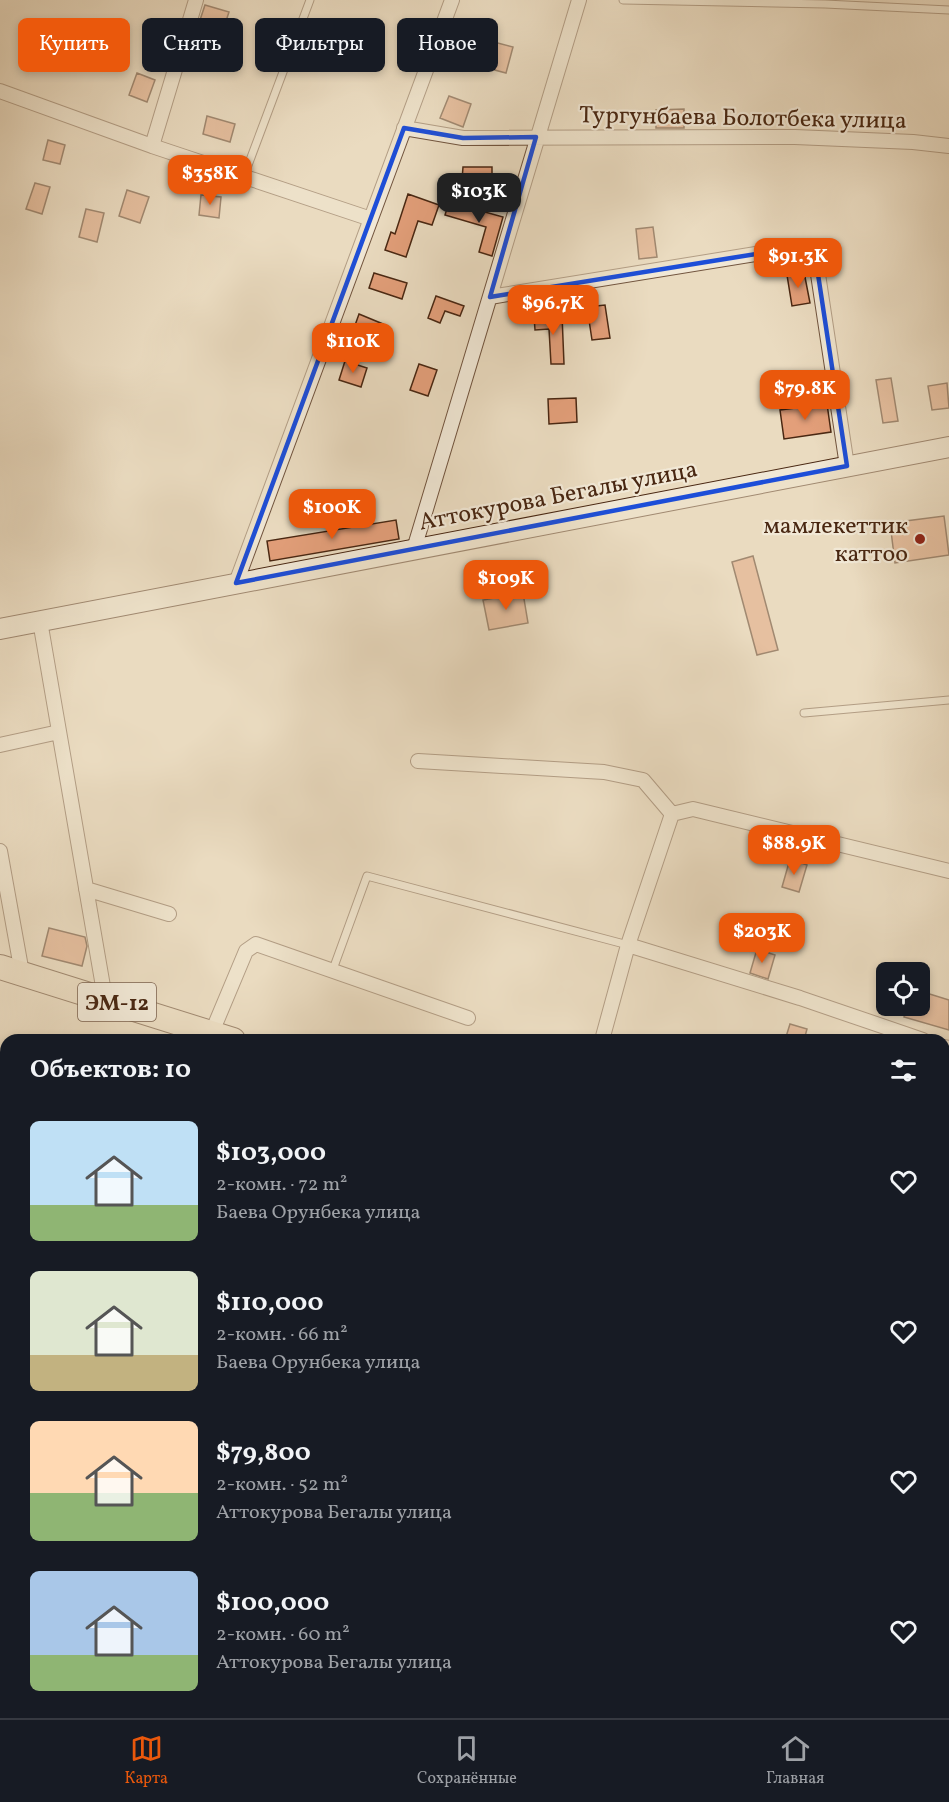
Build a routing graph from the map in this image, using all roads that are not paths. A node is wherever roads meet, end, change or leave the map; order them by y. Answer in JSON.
{"nodes":[{"id":1,"x":196,"y":0,"type":"edge"},
{"id":2,"x":310,"y":0,"type":"edge"},
{"id":3,"x":452,"y":0,"type":"edge"},
{"id":4,"x":579,"y":0,"type":"edge"},
{"id":5,"x":623,"y":0,"type":"edge"},
{"id":6,"x":949,"y":10,"type":"edge"},
{"id":7,"x":0,"y":91,"type":"edge"},
{"id":8,"x":404,"y":128,"type":"junction"},
{"id":9,"x":536,"y":137,"type":"junction"},
{"id":10,"x":152,"y":146,"type":"junction"},
{"id":11,"x":949,"y":146,"type":"edge"},
{"id":12,"x":244,"y":176,"type":"junction"},
{"id":13,"x":371,"y":219,"type":"junction"},
{"id":14,"x":490,"y":297,"type":"junction"},
{"id":15,"x":949,"y":447,"type":"edge"},
{"id":16,"x":847,"y":466,"type":"junction"},
{"id":17,"x":414,"y":549,"type":"junction"},
{"id":18,"x":236,"y":583,"type":"junction"},
{"id":19,"x":40,"y":621,"type":"junction"},
{"id":20,"x":0,"y":629,"type":"edge"},
{"id":21,"x":949,"y":700,"type":"edge"},
{"id":22,"x":804,"y":713,"type":"dead end"},
{"id":23,"x":59,"y":732,"type":"junction"},
{"id":24,"x":0,"y":745,"type":"edge"},
{"id":25,"x":418,"y":761,"type":"dead end"},
{"id":26,"x":672,"y":814,"type":"junction"},
{"id":27,"x":0,"y":851,"type":"edge"},
{"id":28,"x":949,"y":871,"type":"edge"},
{"id":29,"x":86,"y":888,"type":"junction"},
{"id":30,"x":169,"y":914,"type":"dead end"},
{"id":31,"x":628,"y":945,"type":"junction"},
{"id":32,"x":11,"y":970,"type":"edge"},
{"id":33,"x":332,"y":972,"type":"junction"},
{"id":34,"x":105,"y":998,"type":"junction"},
{"id":35,"x":468,"y":1018,"type":"dead end"},
{"id":36,"x":216,"y":1034,"type":"edge"},
{"id":37,"x":223,"y":1034,"type":"edge"},
{"id":38,"x":604,"y":1034,"type":"edge"},
{"id":39,"x":905,"y":1034,"type":"edge"}],
"edges":[{"from":1,"to":10,"type":"street"},
{"from":2,"to":12,"type":"lane"},
{"from":3,"to":8,"type":"street"},
{"from":4,"to":9,"type":"street"},
{"from":5,"to":6,"type":"lane"},
{"from":7,"to":10,"type":"street"},
{"from":8,"to":9,"type":"street","name":"Тургунбаева Болотбека улица"},
{"from":8,"to":13,"type":"street"},
{"from":9,"to":11,"type":"street","name":"Тургунбаева Болотбека улица"},
{"from":9,"to":14,"type":"street"},
{"from":10,"to":12,"type":"street"},
{"from":12,"to":13,"type":"street"},
{"from":13,"to":18,"type":"street"},
{"from":14,"to":16,"type":"street"},
{"from":14,"to":17,"type":"street"},
{"from":15,"to":16,"type":"main road","name":"Аттокурова Бегалы улица"},
{"from":16,"to":17,"type":"main road","name":"Аттокурова Бегалы улица"},
{"from":17,"to":18,"type":"main road","name":"Аттокурова Бегалы улица"},
{"from":18,"to":19,"type":"main road","name":"Аттокурова Бегалы улица"},
{"from":19,"to":20,"type":"main road","name":"Аттокурова Бегалы улица"},
{"from":19,"to":23,"type":"street"},
{"from":21,"to":22,"type":"lane"},
{"from":23,"to":24,"type":"street"},
{"from":23,"to":29,"type":"street"},
{"from":25,"to":26,"type":"street"},
{"from":26,"to":28,"type":"street"},
{"from":26,"to":31,"type":"street"},
{"from":27,"to":32,"type":"street"},
{"from":29,"to":30,"type":"street"},
{"from":29,"to":34,"type":"street"},
{"from":31,"to":33,"type":"lane"},
{"from":31,"to":38,"type":"street"},
{"from":31,"to":39,"type":"street"},
{"from":32,"to":34,"type":"highway","number":"ЭМ-12"},
{"from":33,"to":35,"type":"street"},
{"from":33,"to":37,"type":"street"},
{"from":34,"to":36,"type":"highway","number":"ЭМ-12"}]}
